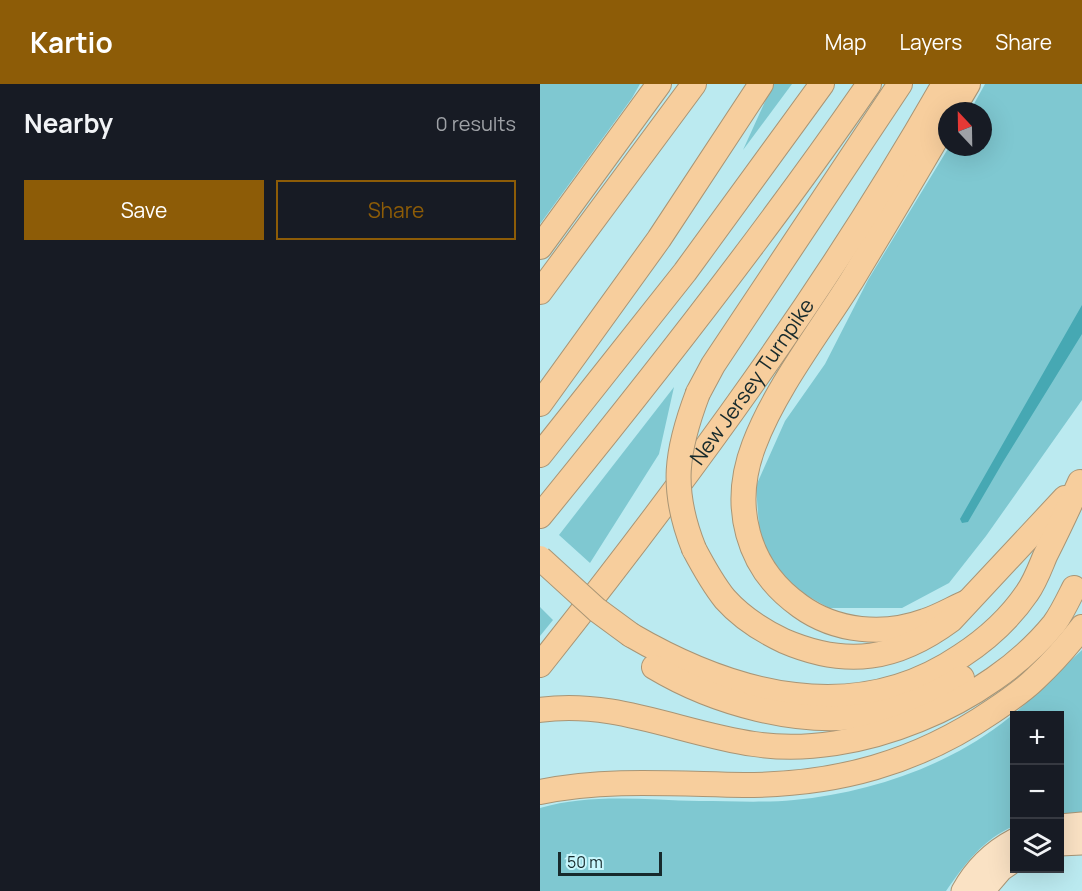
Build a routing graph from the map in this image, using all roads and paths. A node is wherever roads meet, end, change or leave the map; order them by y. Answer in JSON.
{"nodes":[{"id":1,"x":659,"y":84,"type":"edge"},
{"id":2,"x":694,"y":84,"type":"edge"},
{"id":3,"x":761,"y":84,"type":"edge"},
{"id":4,"x":822,"y":84,"type":"edge"},
{"id":5,"x":869,"y":84,"type":"edge"},
{"id":6,"x":900,"y":84,"type":"edge"},
{"id":7,"x":944,"y":84,"type":"edge"},
{"id":8,"x":968,"y":84,"type":"edge"},
{"id":9,"x":957,"y":102,"type":"edge"},
{"id":10,"x":938,"y":135,"type":"edge"},
{"id":11,"x":540,"y":247,"type":"edge"},
{"id":12,"x":540,"y":292,"type":"edge"},
{"id":13,"x":540,"y":404,"type":"edge"},
{"id":14,"x":540,"y":455,"type":"edge"},
{"id":15,"x":1081,"y":481,"type":"edge"},
{"id":16,"x":540,"y":516,"type":"edge"},
{"id":17,"x":540,"y":558,"type":"edge"},
{"id":18,"x":540,"y":581,"type":"edge"},
{"id":19,"x":1078,"y":584,"type":"edge"},
{"id":20,"x":967,"y":602,"type":"junction"},
{"id":21,"x":1082,"y":627,"type":"edge"},
{"id":22,"x":626,"y":641,"type":"junction"},
{"id":23,"x":540,"y":665,"type":"edge"},
{"id":24,"x":540,"y":710,"type":"edge"},
{"id":25,"x":540,"y":792,"type":"edge"},
{"id":26,"x":1082,"y":823,"type":"edge"},
{"id":27,"x":1064,"y":825,"type":"edge"},
{"id":28,"x":1010,"y":842,"type":"edge"},
{"id":29,"x":1082,"y":844,"type":"edge"},
{"id":30,"x":1064,"y":845,"type":"edge"},
{"id":31,"x":1010,"y":864,"type":"edge"},
{"id":32,"x":962,"y":891,"type":"edge"},
{"id":33,"x":984,"y":891,"type":"edge"}],
"edges":[{"from":1,"to":11,"type":"highway"},
{"from":2,"to":12,"type":"highway"},
{"from":3,"to":13,"type":"highway"},
{"from":4,"to":14,"type":"highway"},
{"from":5,"to":16,"type":"highway"},
{"from":6,"to":20,"type":"highway","bridge":true},
{"from":7,"to":23,"type":"highway","name":"New Jersey Turnpike"},
{"from":8,"to":9,"type":"highway"},
{"from":10,"to":20,"type":"highway"},
{"from":15,"to":20,"type":"highway"},
{"from":15,"to":22,"type":"highway"},
{"from":17,"to":22,"type":"highway","bridge":true},
{"from":18,"to":22,"type":"highway"},
{"from":19,"to":22,"type":"highway"},
{"from":19,"to":24,"type":"highway"},
{"from":21,"to":25,"type":"highway"},
{"from":26,"to":27,"type":"main road"},
{"from":28,"to":32,"type":"main road"},
{"from":29,"to":30,"type":"main road"},
{"from":31,"to":33,"type":"main road"}]}
